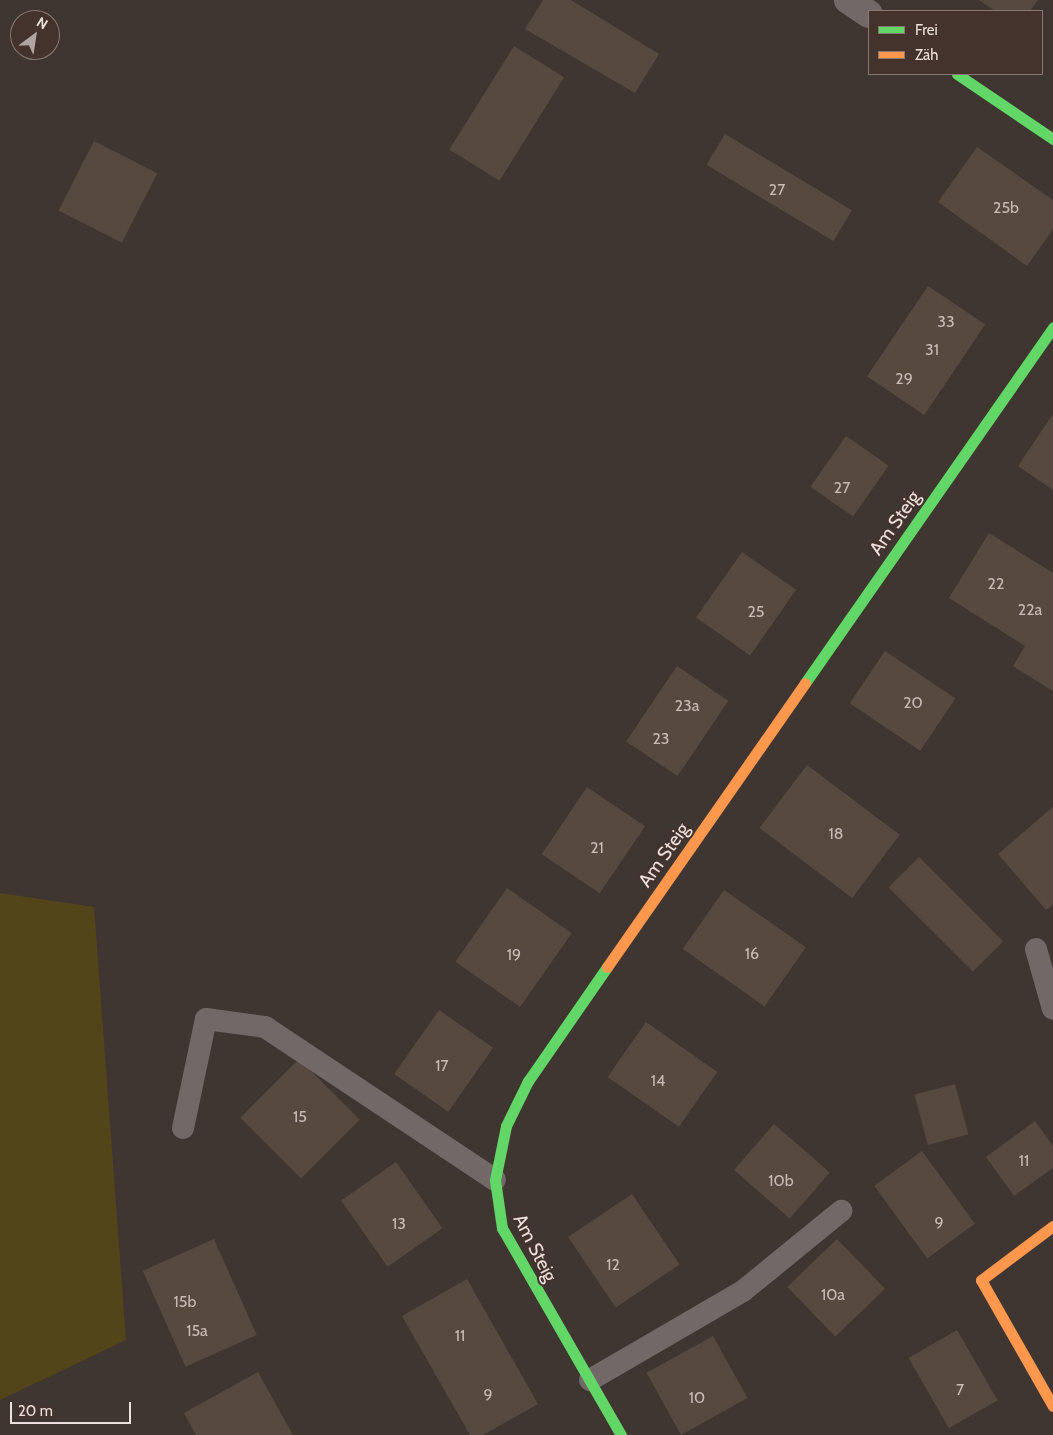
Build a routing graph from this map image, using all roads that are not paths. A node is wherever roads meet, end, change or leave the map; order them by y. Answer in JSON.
{"nodes":[{"id":1,"x":848,"y":0,"type":"edge"},
{"id":2,"x":868,"y":13,"type":"edge"},
{"id":3,"x":958,"y":75,"type":"edge"},
{"id":4,"x":1053,"y":139,"type":"edge"},
{"id":5,"x":1053,"y":327,"type":"edge"},
{"id":6,"x":1036,"y":949,"type":"dead end"},
{"id":7,"x":1053,"y":1009,"type":"edge"},
{"id":8,"x":183,"y":1128,"type":"dead end"},
{"id":9,"x":495,"y":1180,"type":"junction"},
{"id":10,"x":841,"y":1211,"type":"dead end"},
{"id":11,"x":1053,"y":1226,"type":"edge"},
{"id":12,"x":590,"y":1380,"type":"junction"},
{"id":13,"x":1053,"y":1406,"type":"edge"},
{"id":14,"x":620,"y":1435,"type":"edge"}],
"edges":[{"from":1,"to":2,"type":"street"},
{"from":3,"to":4,"type":"street"},
{"from":5,"to":9,"type":"street","name":"Am Steig"},
{"from":6,"to":7,"type":"lane"},
{"from":8,"to":9,"type":"lane"},
{"from":9,"to":12,"type":"street","name":"Am Steig"},
{"from":10,"to":12,"type":"lane"},
{"from":11,"to":13,"type":"street"},
{"from":12,"to":14,"type":"street","name":"Am Steig"}]}
